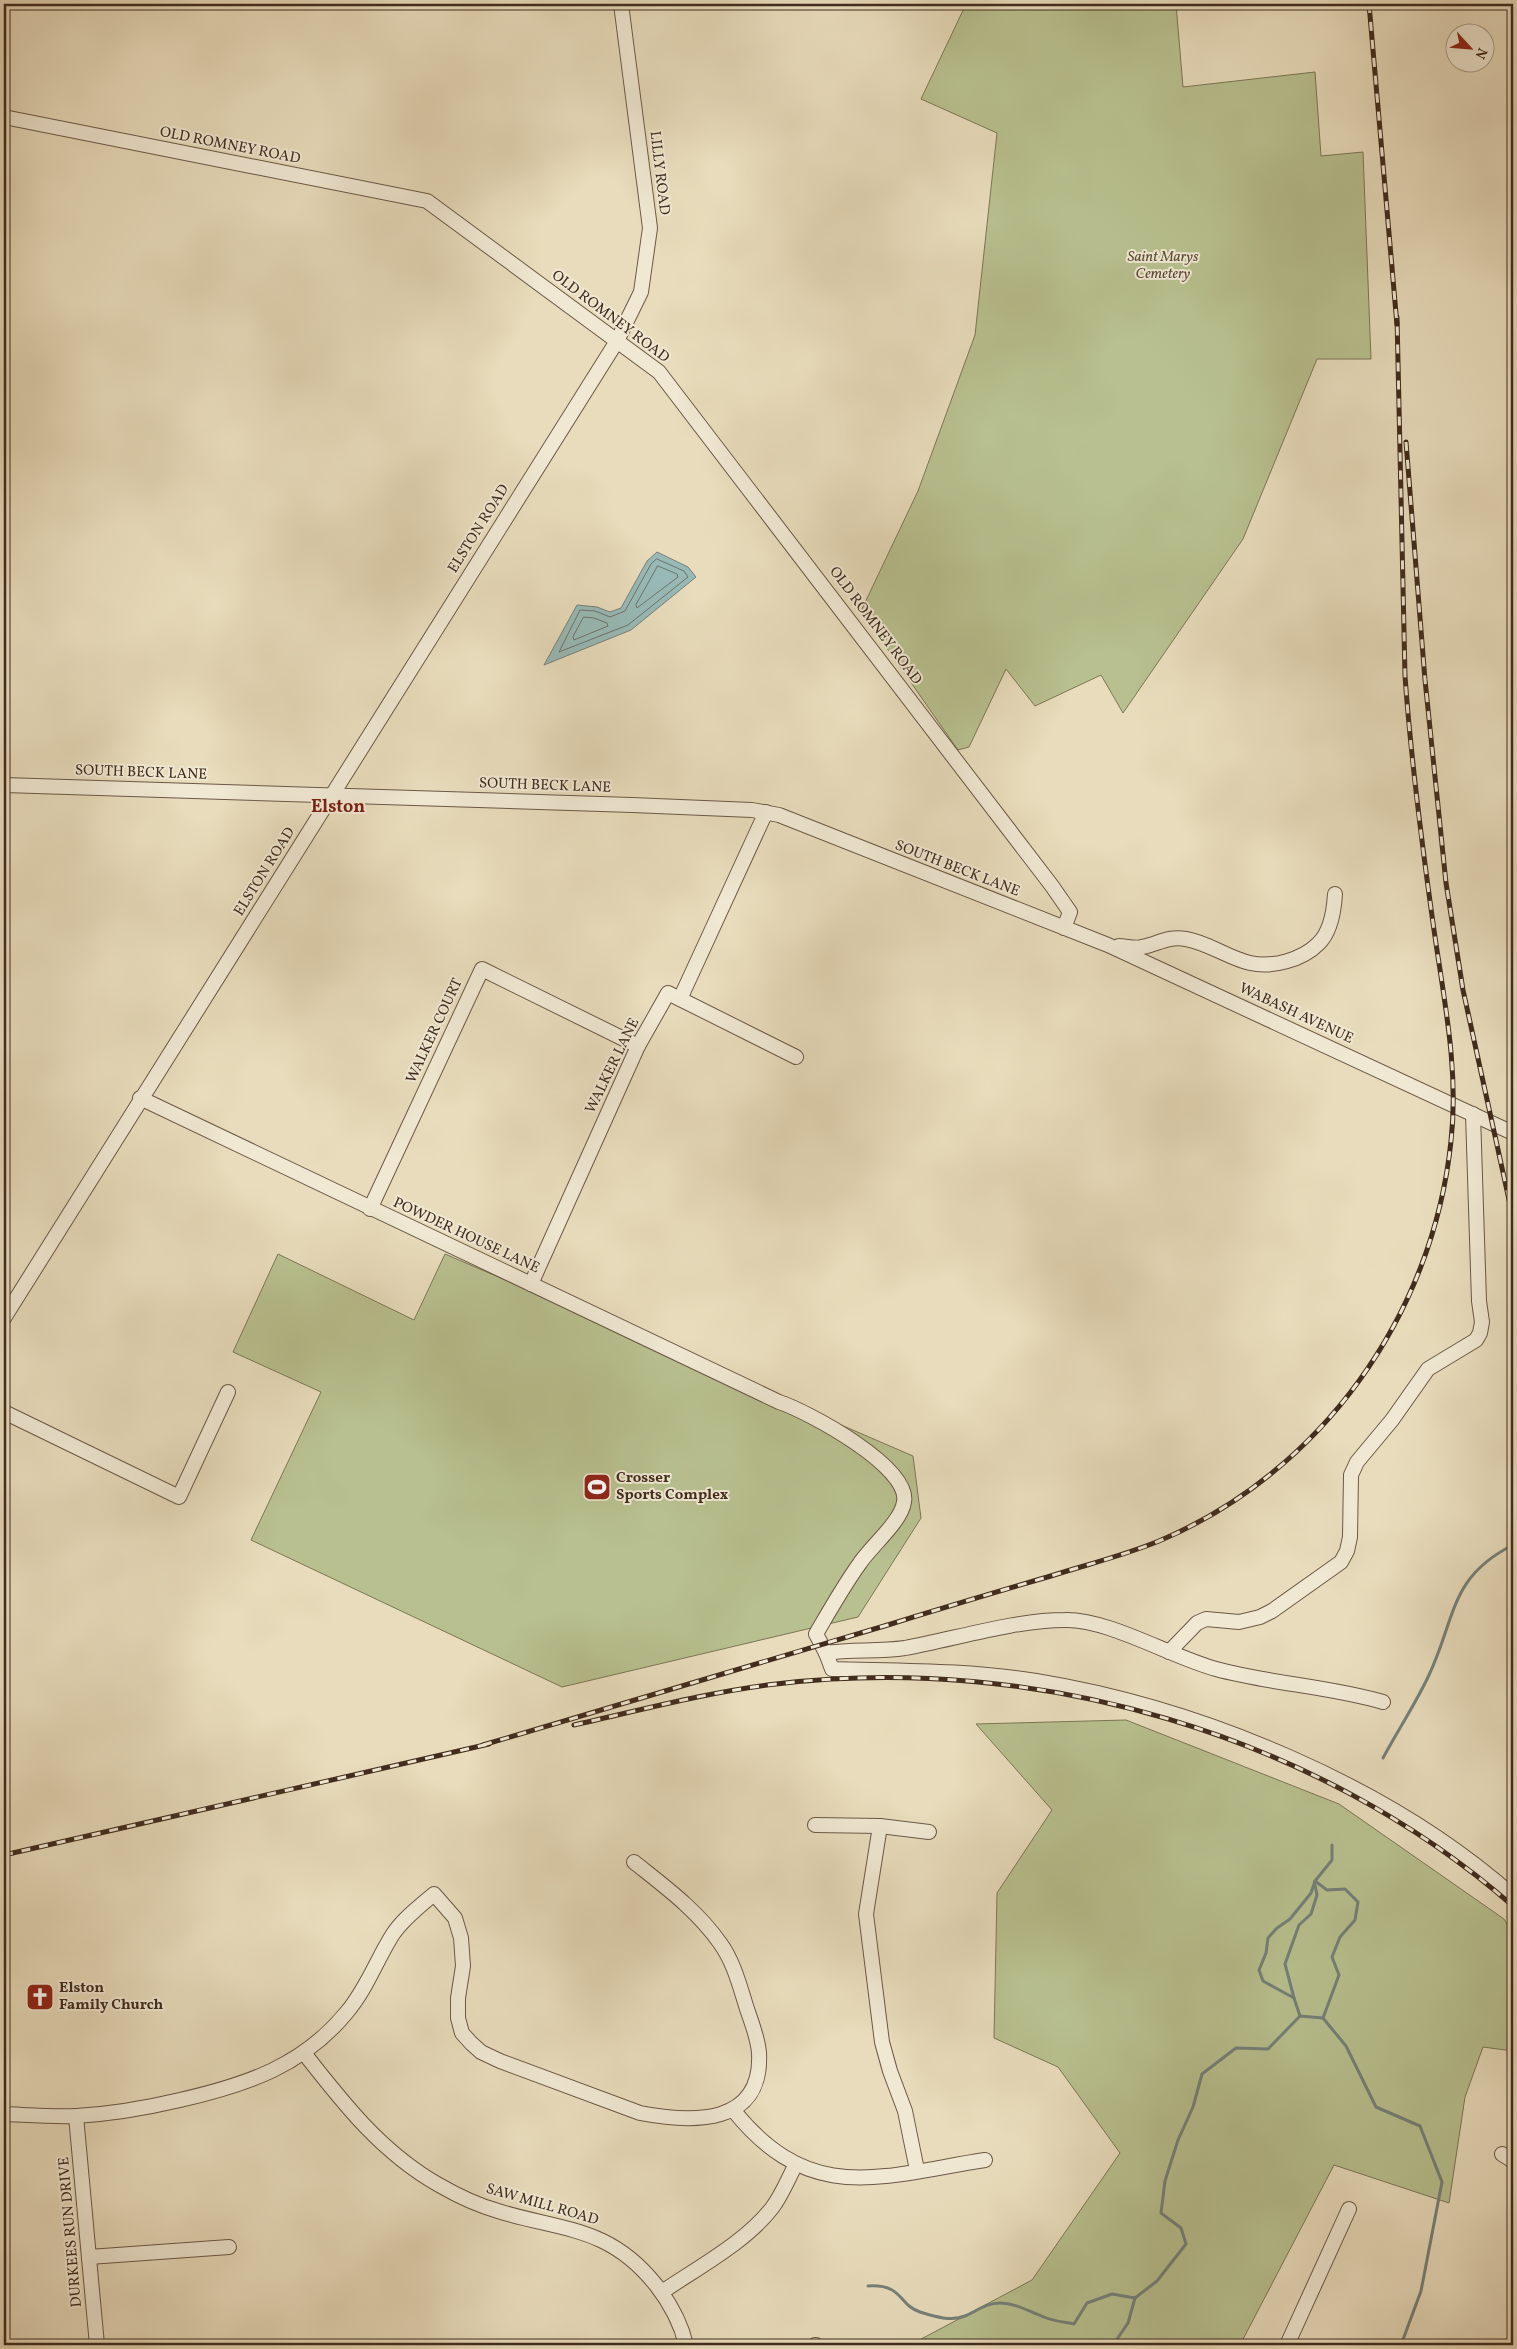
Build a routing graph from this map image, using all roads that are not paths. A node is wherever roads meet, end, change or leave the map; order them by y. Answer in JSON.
{"nodes":[{"id":1,"x":621,"y":4,"type":"edge"},
{"id":2,"x":4,"y":118,"type":"edge"},
{"id":3,"x":617,"y":341,"type":"junction"},
{"id":4,"x":4,"y":785,"type":"edge"},
{"id":5,"x":333,"y":795,"type":"junction"},
{"id":6,"x":766,"y":812,"type":"junction"},
{"id":7,"x":1335,"y":894,"type":"dead end"},
{"id":8,"x":1064,"y":928,"type":"junction"},
{"id":9,"x":1108,"y":945,"type":"junction"},
{"id":10,"x":680,"y":999,"type":"junction"},
{"id":11,"x":638,"y":1046,"type":"junction"},
{"id":12,"x":796,"y":1057,"type":"dead end"},
{"id":13,"x":140,"y":1098,"type":"junction"},
{"id":14,"x":1473,"y":1114,"type":"junction"},
{"id":15,"x":1513,"y":1133,"type":"edge"},
{"id":16,"x":370,"y":1210,"type":"junction"},
{"id":17,"x":531,"y":1284,"type":"junction"},
{"id":18,"x":4,"y":1318,"type":"edge"},
{"id":19,"x":228,"y":1392,"type":"dead end"},
{"id":20,"x":4,"y":1412,"type":"edge"},
{"id":21,"x":1170,"y":1652,"type":"junction"},
{"id":22,"x":826,"y":1653,"type":"junction"},
{"id":23,"x":1383,"y":1702,"type":"dead end"},
{"id":24,"x":815,"y":1825,"type":"dead end"},
{"id":25,"x":880,"y":1826,"type":"junction"},
{"id":26,"x":929,"y":1832,"type":"dead end"},
{"id":27,"x":634,"y":1862,"type":"dead end"},
{"id":28,"x":1513,"y":1896,"type":"edge"},
{"id":29,"x":304,"y":2053,"type":"junction"},
{"id":30,"x":734,"y":2111,"type":"junction"},
{"id":31,"x":4,"y":2114,"type":"edge"},
{"id":32,"x":76,"y":2116,"type":"junction"},
{"id":33,"x":985,"y":2160,"type":"dead end"},
{"id":34,"x":796,"y":2164,"type":"junction"},
{"id":35,"x":917,"y":2170,"type":"junction"},
{"id":36,"x":1349,"y":2209,"type":"dead end"},
{"id":37,"x":229,"y":2247,"type":"dead end"},
{"id":38,"x":89,"y":2257,"type":"junction"},
{"id":39,"x":662,"y":2292,"type":"junction"},
{"id":40,"x":98,"y":2345,"type":"edge"},
{"id":41,"x":686,"y":2345,"type":"edge"},
{"id":42,"x":1287,"y":2345,"type":"edge"}],
"edges":[{"from":1,"to":3,"type":"street","name":"LILLY ROAD"},
{"from":2,"to":3,"type":"street","name":"OLD ROMNEY ROAD"},
{"from":3,"to":5,"type":"street","name":"ELSTON ROAD"},
{"from":3,"to":8,"type":"street","name":"OLD ROMNEY ROAD"},
{"from":4,"to":5,"type":"street","name":"SOUTH BECK LANE"},
{"from":5,"to":6,"type":"street","name":"SOUTH BECK LANE"},
{"from":5,"to":13,"type":"street","name":"ELSTON ROAD"},
{"from":6,"to":8,"type":"street","name":"SOUTH BECK LANE"},
{"from":6,"to":10,"type":"street"},
{"from":7,"to":9,"type":"street"},
{"from":8,"to":9,"type":"street","name":"WABASH AVENUE"},
{"from":9,"to":14,"type":"street","name":"WABASH AVENUE"},
{"from":10,"to":11,"type":"street","name":"WALKER LANE"},
{"from":10,"to":12,"type":"street"},
{"from":11,"to":16,"type":"street","name":"WALKER COURT"},
{"from":11,"to":17,"type":"street","name":"WALKER LANE"},
{"from":13,"to":16,"type":"street","name":"POWDER HOUSE LANE"},
{"from":13,"to":18,"type":"street","name":"ELSTON ROAD"},
{"from":14,"to":15,"type":"street","name":"WABASH AVENUE"},
{"from":14,"to":21,"type":"street"},
{"from":16,"to":17,"type":"street","name":"POWDER HOUSE LANE"},
{"from":17,"to":22,"type":"street","name":"POWDER HOUSE LANE"},
{"from":19,"to":20,"type":"street"},
{"from":21,"to":22,"type":"street"},
{"from":21,"to":23,"type":"street"},
{"from":22,"to":28,"type":"street"},
{"from":24,"to":25,"type":"street"},
{"from":25,"to":26,"type":"street"},
{"from":25,"to":35,"type":"street"},
{"from":27,"to":30,"type":"street"},
{"from":29,"to":30,"type":"street"},
{"from":29,"to":32,"type":"street"},
{"from":29,"to":39,"type":"street","name":"SAW MILL ROAD"},
{"from":30,"to":34,"type":"street"},
{"from":31,"to":32,"type":"street"},
{"from":32,"to":38,"type":"street","name":"DURKEES RUN DRIVE"},
{"from":33,"to":35,"type":"street"},
{"from":34,"to":35,"type":"street"},
{"from":34,"to":39,"type":"street"},
{"from":36,"to":42,"type":"street"},
{"from":37,"to":38,"type":"street"},
{"from":38,"to":40,"type":"street","name":"DURKEES RUN DRIVE"},
{"from":39,"to":41,"type":"street","name":"SAW MILL ROAD"}]}
